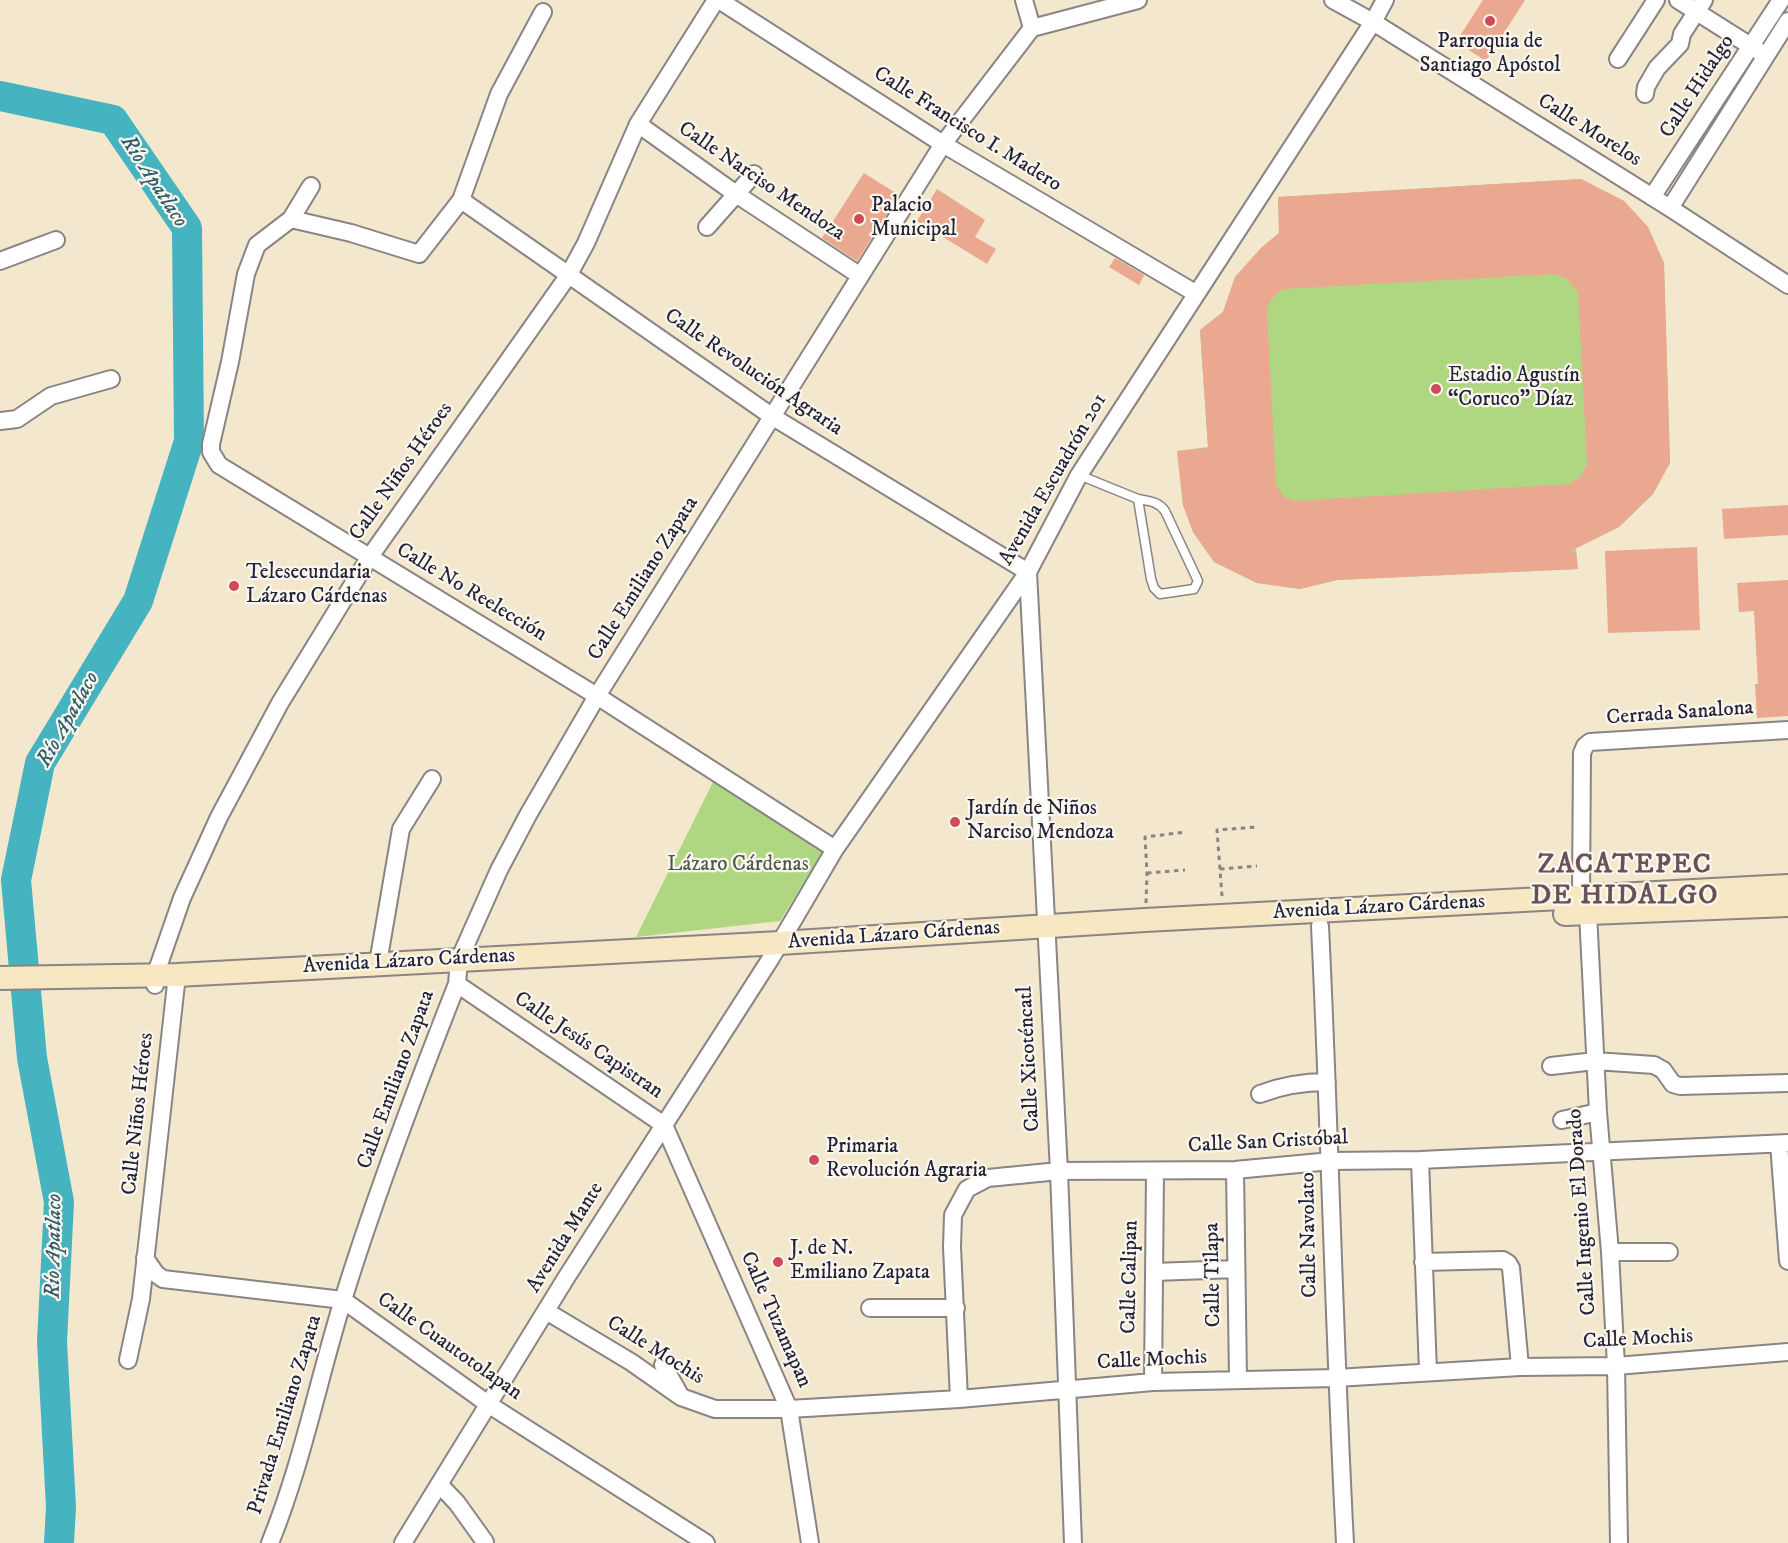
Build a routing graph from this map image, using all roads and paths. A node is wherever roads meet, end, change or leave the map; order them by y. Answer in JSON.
{"nodes":[{"id":1,"x":717,"y":0,"type":"edge"},
{"id":2,"x":1024,"y":0,"type":"edge"},
{"id":3,"x":1138,"y":0,"type":"edge"},
{"id":4,"x":1333,"y":0,"type":"edge"},
{"id":5,"x":1384,"y":0,"type":"edge"},
{"id":6,"x":1656,"y":0,"type":"edge"},
{"id":7,"x":1678,"y":0,"type":"edge"},
{"id":8,"x":1781,"y":0,"type":"edge"},
{"id":9,"x":1700,"y":5,"type":"edge"},
{"id":10,"x":543,"y":12,"type":"dead end"},
{"id":11,"x":1788,"y":21,"type":"edge"},
{"id":12,"x":1373,"y":22,"type":"junction"},
{"id":13,"x":1032,"y":28,"type":"junction"},
{"id":14,"x":1759,"y":52,"type":"junction"},
{"id":15,"x":1618,"y":59,"type":"dead end"},
{"id":16,"x":1645,"y":94,"type":"dead end"},
{"id":17,"x":638,"y":124,"type":"junction"},
{"id":18,"x":943,"y":144,"type":"junction"},
{"id":19,"x":754,"y":174,"type":"dead end"},
{"id":20,"x":311,"y":186,"type":"dead end"},
{"id":21,"x":736,"y":194,"type":"junction"},
{"id":22,"x":1652,"y":197,"type":"junction"},
{"id":23,"x":461,"y":200,"type":"junction"},
{"id":24,"x":1670,"y":208,"type":"junction"},
{"id":25,"x":291,"y":219,"type":"junction"},
{"id":26,"x":706,"y":226,"type":"dead end"},
{"id":27,"x":56,"y":240,"type":"dead end"},
{"id":28,"x":0,"y":261,"type":"edge"},
{"id":29,"x":859,"y":275,"type":"junction"},
{"id":30,"x":568,"y":276,"type":"junction"},
{"id":31,"x":1788,"y":285,"type":"edge"},
{"id":32,"x":1195,"y":293,"type":"junction"},
{"id":33,"x":111,"y":379,"type":"dead end"},
{"id":34,"x":773,"y":417,"type":"junction"},
{"id":35,"x":0,"y":421,"type":"edge"},
{"id":36,"x":1079,"y":475,"type":"junction"},
{"id":37,"x":1137,"y":499,"type":"junction"},
{"id":38,"x":369,"y":558,"type":"junction"},
{"id":39,"x":1028,"y":572,"type":"junction"},
{"id":40,"x":597,"y":696,"type":"junction"},
{"id":41,"x":1788,"y":730,"type":"edge"},
{"id":42,"x":1582,"y":753,"type":"joint"},
{"id":43,"x":432,"y":780,"type":"dead end"},
{"id":44,"x":1258,"y":827,"type":"dead end"},
{"id":45,"x":1186,"y":832,"type":"dead end"},
{"id":46,"x":836,"y":849,"type":"junction"},
{"id":47,"x":1257,"y":866,"type":"dead end"},
{"id":48,"x":1220,"y":869,"type":"junction"},
{"id":49,"x":1185,"y":870,"type":"dead end"},
{"id":50,"x":1147,"y":873,"type":"junction"},
{"id":51,"x":1788,"y":886,"type":"edge"},
{"id":52,"x":1585,"y":905,"type":"junction"},
{"id":53,"x":1788,"y":905,"type":"edge"},
{"id":54,"x":1458,"y":911,"type":"junction"},
{"id":55,"x":1223,"y":916,"type":"junction"},
{"id":56,"x":1145,"y":920,"type":"junction"},
{"id":57,"x":1320,"y":926,"type":"junction"},
{"id":58,"x":1047,"y":933,"type":"junction"},
{"id":59,"x":775,"y":951,"type":"junction"},
{"id":60,"x":378,"y":963,"type":"junction"},
{"id":61,"x":458,"y":971,"type":"junction"},
{"id":62,"x":0,"y":978,"type":"edge"},
{"id":63,"x":65,"y":980,"type":"junction"},
{"id":64,"x":166,"y":980,"type":"junction"},
{"id":65,"x":0,"y":986,"type":"edge"},
{"id":66,"x":1595,"y":1061,"type":"junction"},
{"id":67,"x":1551,"y":1066,"type":"dead end"},
{"id":68,"x":1327,"y":1082,"type":"junction"},
{"id":69,"x":1788,"y":1083,"type":"edge"},
{"id":70,"x":1260,"y":1094,"type":"dead end"},
{"id":71,"x":1598,"y":1112,"type":"junction"},
{"id":72,"x":1562,"y":1120,"type":"dead end"},
{"id":73,"x":664,"y":1125,"type":"junction"},
{"id":74,"x":1784,"y":1144,"type":"edge"},
{"id":75,"x":1601,"y":1151,"type":"junction"},
{"id":76,"x":1420,"y":1160,"type":"junction"},
{"id":77,"x":1331,"y":1161,"type":"junction"},
{"id":78,"x":1235,"y":1170,"type":"junction"},
{"id":79,"x":1059,"y":1171,"type":"junction"},
{"id":80,"x":1155,"y":1172,"type":"junction"},
{"id":81,"x":1610,"y":1252,"type":"junction"},
{"id":82,"x":1670,"y":1252,"type":"dead end"},
{"id":83,"x":145,"y":1258,"type":"junction"},
{"id":84,"x":1788,"y":1261,"type":"edge"},
{"id":85,"x":1424,"y":1262,"type":"junction"},
{"id":86,"x":1236,"y":1269,"type":"junction"},
{"id":87,"x":1154,"y":1272,"type":"junction"},
{"id":88,"x":343,"y":1300,"type":"junction"},
{"id":89,"x":870,"y":1308,"type":"dead end"},
{"id":90,"x":956,"y":1308,"type":"junction"},
{"id":91,"x":546,"y":1311,"type":"junction"},
{"id":92,"x":1788,"y":1352,"type":"edge"},
{"id":93,"x":128,"y":1360,"type":"dead end"},
{"id":94,"x":663,"y":1365,"type":"dead end"},
{"id":95,"x":1616,"y":1366,"type":"junction"},
{"id":96,"x":1520,"y":1367,"type":"junction"},
{"id":97,"x":1428,"y":1372,"type":"junction"},
{"id":98,"x":1336,"y":1378,"type":"junction"},
{"id":99,"x":1238,"y":1379,"type":"junction"},
{"id":100,"x":1153,"y":1382,"type":"junction"},
{"id":101,"x":1068,"y":1388,"type":"junction"},
{"id":102,"x":681,"y":1398,"type":"junction"},
{"id":103,"x":959,"y":1399,"type":"junction"},
{"id":104,"x":488,"y":1404,"type":"junction"},
{"id":105,"x":789,"y":1409,"type":"junction"},
{"id":106,"x":439,"y":1484,"type":"junction"},
{"id":107,"x":701,"y":1542,"type":"edge"},
{"id":108,"x":270,"y":1543,"type":"edge"},
{"id":109,"x":403,"y":1543,"type":"edge"},
{"id":110,"x":487,"y":1543,"type":"edge"},
{"id":111,"x":810,"y":1543,"type":"edge"},
{"id":112,"x":1073,"y":1543,"type":"edge"},
{"id":113,"x":1346,"y":1543,"type":"edge"},
{"id":114,"x":1618,"y":1543,"type":"edge"}],
"edges":[{"from":1,"to":17,"type":"street","name":"Calle Niños Héroes"},
{"from":1,"to":18,"type":"street","name":"Calle Francisco I. Madero"},
{"from":2,"to":13,"type":"street"},
{"from":3,"to":13,"type":"street"},
{"from":4,"to":12,"type":"street","name":"Calle Morelos"},
{"from":5,"to":12,"type":"street","name":"Avenida Escuadrón 201"},
{"from":6,"to":15,"type":"street"},
{"from":7,"to":9,"type":"street"},
{"from":8,"to":14,"type":"street","name":"Calle Hidalgo"},
{"from":9,"to":14,"type":"street"},
{"from":9,"to":16,"type":"street"},
{"from":10,"to":23,"type":"street"},
{"from":11,"to":14,"type":"street","name":"Calle Hidalgo"},
{"from":12,"to":22,"type":"street","name":"Calle Morelos"},
{"from":12,"to":32,"type":"street","name":"Avenida Escuadrón 201"},
{"from":13,"to":18,"type":"street","name":"Calle Emiliano Zapata"},
{"from":14,"to":22,"type":"street","name":"Calle Hidalgo"},
{"from":14,"to":24,"type":"street","name":"Calle Hidalgo"},
{"from":17,"to":21,"type":"street","name":"Calle Narciso Mendoza"},
{"from":17,"to":30,"type":"street","name":"Calle Niños Héroes"},
{"from":18,"to":29,"type":"street","name":"Calle Emiliano Zapata"},
{"from":18,"to":32,"type":"street","name":"Calle Francisco I. Madero"},
{"from":19,"to":21,"type":"street"},
{"from":20,"to":25,"type":"street","name":"Calle No Reelección"},
{"from":21,"to":26,"type":"street"},
{"from":21,"to":29,"type":"street","name":"Calle Narciso Mendoza"},
{"from":22,"to":24,"type":"street","name":"Calle Morelos"},
{"from":23,"to":25,"type":"street"},
{"from":23,"to":30,"type":"street","name":"Calle Revolución Agraria"},
{"from":24,"to":31,"type":"street","name":"Calle Morelos"},
{"from":25,"to":38,"type":"street","name":"Calle No Reelección"},
{"from":27,"to":28,"type":"street"},
{"from":29,"to":34,"type":"street","name":"Calle Emiliano Zapata"},
{"from":30,"to":34,"type":"street","name":"Calle Revolución Agraria"},
{"from":30,"to":38,"type":"street","name":"Calle Niños Héroes"},
{"from":32,"to":36,"type":"street","name":"Avenida Escuadrón 201"},
{"from":33,"to":35,"type":"street"},
{"from":34,"to":39,"type":"street","name":"Calle Revolución Agraria"},
{"from":34,"to":40,"type":"street","name":"Calle Emiliano Zapata"},
{"from":36,"to":37,"type":"lane"},
{"from":36,"to":39,"type":"street","name":"Avenida Escuadrón 201"},
{"from":37,"to":37,"type":"lane"},
{"from":38,"to":40,"type":"street","name":"Calle No Reelección"},
{"from":38,"to":64,"type":"street","name":"Calle Niños Héroes"},
{"from":39,"to":46,"type":"street","name":"Avenida Escuadrón 201"},
{"from":39,"to":58,"type":"street","name":"Calle Xicoténcatl"},
{"from":40,"to":46,"type":"street","name":"Calle No Reelección"},
{"from":40,"to":61,"type":"street","name":"Calle Emiliano Zapata"},
{"from":41,"to":42,"type":"street","name":"Cerrada Sanalona"},
{"from":42,"to":52,"type":"street","name":"Calle Ingenio El Dorado"},
{"from":43,"to":60,"type":"street"},
{"from":44,"to":48,"type":"path"},
{"from":45,"to":50,"type":"path"},
{"from":46,"to":59,"type":"street","name":"Avenida Escuadrón 201"},
{"from":47,"to":48,"type":"path"},
{"from":48,"to":55,"type":"path"},
{"from":49,"to":50,"type":"path"},
{"from":50,"to":56,"type":"path"},
{"from":51,"to":52,"type":"main road","name":"Avenida Lázaro Cárdenas"},
{"from":52,"to":53,"type":"main road","name":"Avenida Lázaro Cárdenas"},
{"from":52,"to":54,"type":"main road","name":"Avenida Lázaro Cárdenas"},
{"from":52,"to":66,"type":"street","name":"Calle Ingenio El Dorado"},
{"from":54,"to":55,"type":"main road","name":"Avenida Lázaro Cárdenas"},
{"from":54,"to":57,"type":"main road","name":"Avenida Lázaro Cárdenas"},
{"from":55,"to":56,"type":"main road","name":"Avenida Lázaro Cárdenas"},
{"from":56,"to":58,"type":"main road","name":"Avenida Lázaro Cárdenas"},
{"from":57,"to":58,"type":"main road","name":"Avenida Lázaro Cárdenas"},
{"from":57,"to":68,"type":"street","name":"Calle Navolato"},
{"from":58,"to":59,"type":"main road","name":"Avenida Lázaro Cárdenas"},
{"from":58,"to":79,"type":"street","name":"Calle Xicoténcatl"},
{"from":59,"to":61,"type":"main road","name":"Avenida Lázaro Cárdenas"},
{"from":59,"to":73,"type":"street","name":"Avenida Mante"},
{"from":60,"to":61,"type":"main road","name":"Avenida Lázaro Cárdenas"},
{"from":60,"to":64,"type":"main road","name":"Avenida Lázaro Cárdenas"},
{"from":61,"to":64,"type":"main road","name":"Avenida Lázaro Cárdenas"},
{"from":61,"to":73,"type":"street","name":"Calle Jesús Capistran"},
{"from":61,"to":88,"type":"street","name":"Calle Emiliano Zapata"},
{"from":62,"to":63,"type":"main road","name":"Avenida Lázaro Cárdenas"},
{"from":63,"to":64,"type":"main road","name":"Avenida Lázaro Cárdenas"},
{"from":63,"to":65,"type":"main road","name":"Avenida Lázaro Cárdenas"},
{"from":64,"to":83,"type":"street","name":"Calle Niños Héroes"},
{"from":66,"to":67,"type":"street"},
{"from":66,"to":69,"type":"street"},
{"from":66,"to":71,"type":"street","name":"Calle Ingenio El Dorado"},
{"from":68,"to":70,"type":"street"},
{"from":68,"to":77,"type":"street","name":"Calle Navolato"},
{"from":71,"to":72,"type":"street"},
{"from":71,"to":75,"type":"street","name":"Calle Ingenio El Dorado"},
{"from":73,"to":91,"type":"street","name":"Avenida Mante"},
{"from":73,"to":105,"type":"street","name":"Calle Tuzamapan"},
{"from":74,"to":75,"type":"street","name":"Calle San Cristóbal"},
{"from":74,"to":84,"type":"street"},
{"from":75,"to":76,"type":"street","name":"Calle San Cristóbal"},
{"from":75,"to":81,"type":"street","name":"Calle Ingenio El Dorado"},
{"from":76,"to":77,"type":"street","name":"Calle San Cristóbal"},
{"from":76,"to":85,"type":"street"},
{"from":77,"to":78,"type":"street","name":"Calle San Cristóbal"},
{"from":77,"to":98,"type":"street","name":"Calle Navolato"},
{"from":78,"to":80,"type":"street","name":"Calle San Cristóbal"},
{"from":78,"to":86,"type":"street","name":"Calle Tilapa"},
{"from":79,"to":80,"type":"street","name":"Calle San Cristóbal"},
{"from":79,"to":90,"type":"street","name":"Calle San Cristóbal"},
{"from":79,"to":101,"type":"street","name":"Calle Xicoténcatl"},
{"from":80,"to":87,"type":"street","name":"Calle Calipan"},
{"from":81,"to":82,"type":"street"},
{"from":81,"to":95,"type":"street","name":"Calle Ingenio El Dorado"},
{"from":83,"to":88,"type":"street","name":"Calle Cuautotolapan"},
{"from":83,"to":93,"type":"street","name":"Calle Niños Héroes"},
{"from":85,"to":96,"type":"street"},
{"from":85,"to":97,"type":"street"},
{"from":86,"to":87,"type":"street"},
{"from":86,"to":99,"type":"street","name":"Calle Tilapa"},
{"from":87,"to":100,"type":"street","name":"Calle Calipan"},
{"from":88,"to":104,"type":"street","name":"Calle Cuautotolapan"},
{"from":88,"to":108,"type":"street","name":"Privada Emiliano Zapata"},
{"from":89,"to":90,"type":"street"},
{"from":90,"to":103,"type":"street","name":"Calle San Cristóbal"},
{"from":91,"to":102,"type":"street","name":"Calle Mochis"},
{"from":91,"to":104,"type":"street","name":"Avenida Mante"},
{"from":92,"to":95,"type":"street","name":"Calle Mochis"},
{"from":94,"to":102,"type":"street"},
{"from":95,"to":96,"type":"street","name":"Calle Mochis"},
{"from":95,"to":114,"type":"street","name":"Calle Ingenio El Dorado"},
{"from":96,"to":97,"type":"street","name":"Calle Mochis"},
{"from":97,"to":98,"type":"street","name":"Calle Mochis"},
{"from":98,"to":99,"type":"street","name":"Calle Mochis"},
{"from":98,"to":113,"type":"street","name":"Calle Navolato"},
{"from":99,"to":100,"type":"street","name":"Calle Mochis"},
{"from":100,"to":101,"type":"street","name":"Calle Mochis"},
{"from":101,"to":103,"type":"street","name":"Calle Mochis"},
{"from":101,"to":112,"type":"street","name":"Calle Xicoténcatl"},
{"from":102,"to":105,"type":"street","name":"Calle Mochis"},
{"from":103,"to":105,"type":"street","name":"Calle Mochis"},
{"from":104,"to":106,"type":"street","name":"Avenida Mante"},
{"from":104,"to":107,"type":"street","name":"Calle Cuautotolapan"},
{"from":105,"to":111,"type":"street","name":"Calle Tuzamapan"},
{"from":106,"to":109,"type":"street","name":"Avenida Mante"},
{"from":106,"to":110,"type":"street"}]}
